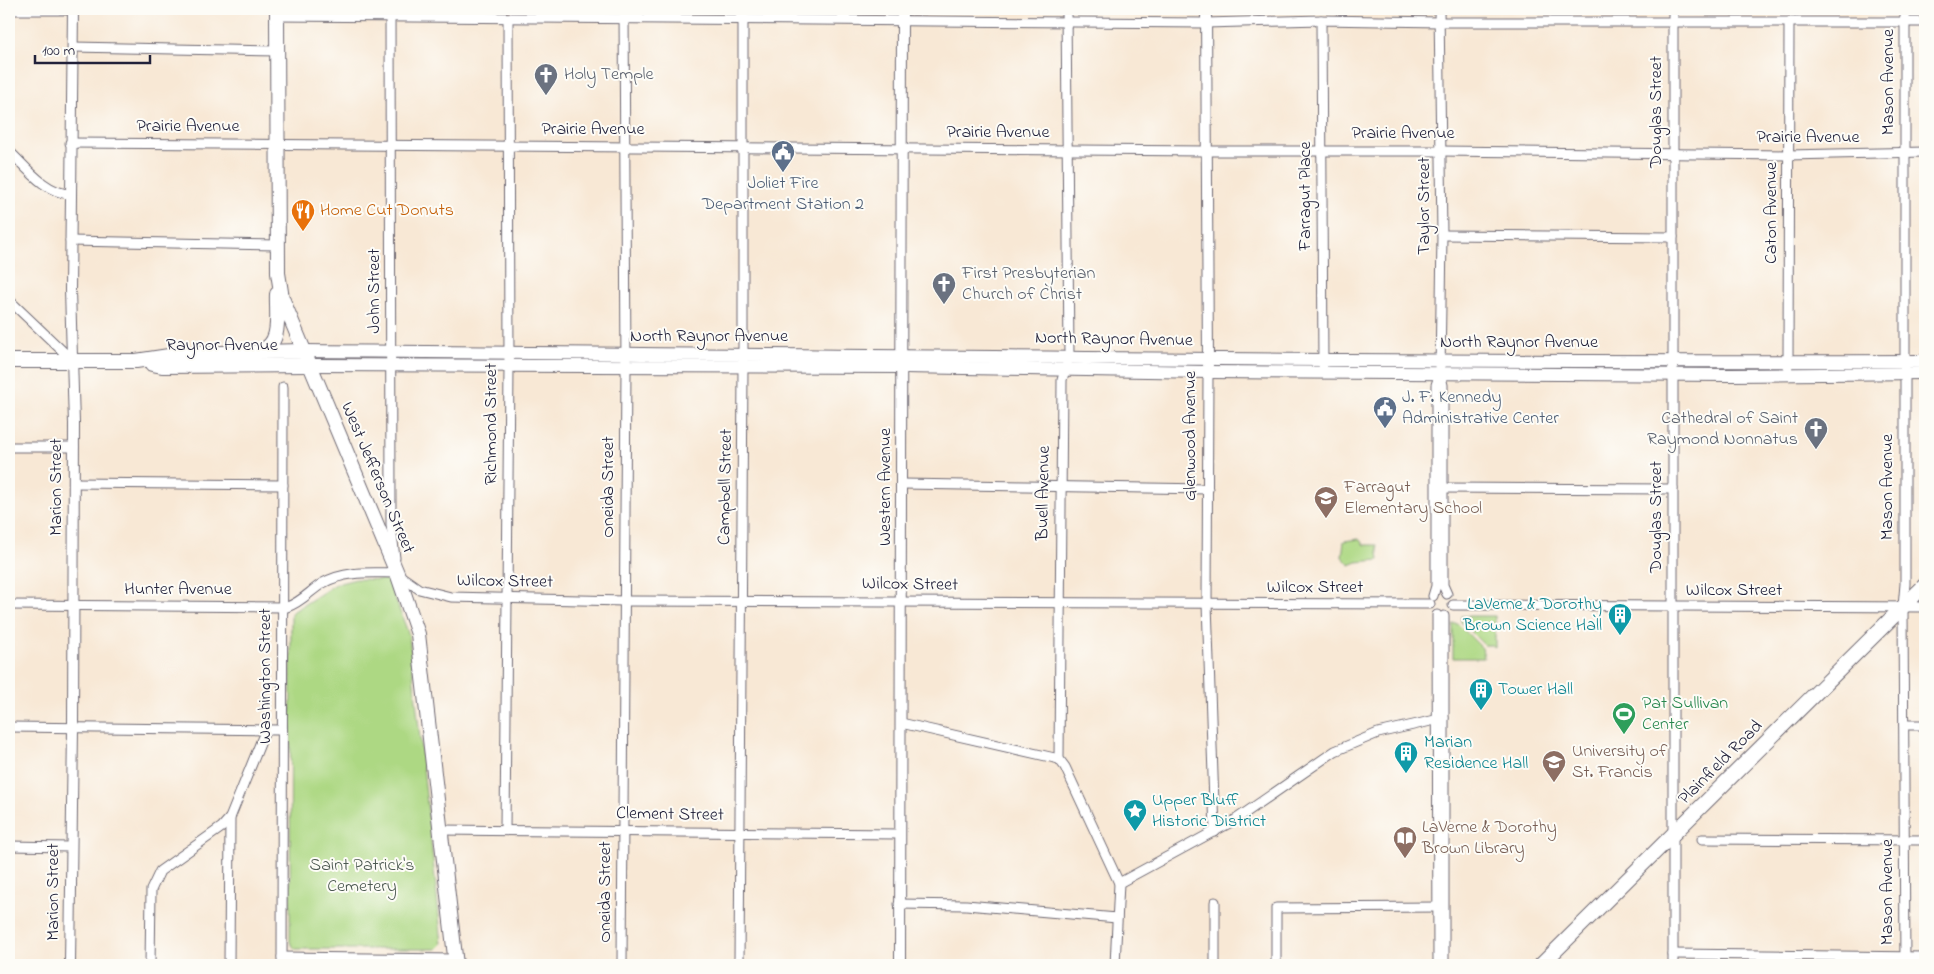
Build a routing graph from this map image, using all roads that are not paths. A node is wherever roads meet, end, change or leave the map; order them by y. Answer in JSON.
{"nodes":[{"id":1,"x":73,"y":9,"type":"edge"},
{"id":2,"x":624,"y":9,"type":"edge"},
{"id":3,"x":743,"y":9,"type":"edge"},
{"id":4,"x":902,"y":9,"type":"edge"},
{"id":5,"x":1066,"y":9,"type":"edge"},
{"id":6,"x":1206,"y":9,"type":"edge"},
{"id":7,"x":1439,"y":9,"type":"edge"},
{"id":8,"x":1673,"y":9,"type":"edge"},
{"id":9,"x":1905,"y":9,"type":"edge"},
{"id":10,"x":9,"y":10,"type":"edge"},
{"id":11,"x":277,"y":12,"type":"edge"},
{"id":12,"x":390,"y":13,"type":"edge"},
{"id":13,"x":508,"y":18,"type":"junction"},
{"id":14,"x":624,"y":19,"type":"junction"},
{"id":15,"x":743,"y":20,"type":"junction"},
{"id":16,"x":1321,"y":20,"type":"junction"},
{"id":17,"x":902,"y":21,"type":"junction"},
{"id":18,"x":1066,"y":22,"type":"junction"},
{"id":19,"x":1439,"y":22,"type":"junction"},
{"id":20,"x":1673,"y":22,"type":"junction"},
{"id":21,"x":1789,"y":22,"type":"junction"},
{"id":22,"x":1905,"y":22,"type":"junction"},
{"id":23,"x":1925,"y":22,"type":"edge"},
{"id":24,"x":1206,"y":23,"type":"junction"},
{"id":25,"x":73,"y":47,"type":"junction"},
{"id":26,"x":277,"y":51,"type":"junction"},
{"id":27,"x":70,"y":143,"type":"junction"},
{"id":28,"x":278,"y":143,"type":"junction"},
{"id":29,"x":390,"y":144,"type":"junction"},
{"id":30,"x":507,"y":145,"type":"junction"},
{"id":31,"x":625,"y":146,"type":"junction"},
{"id":32,"x":743,"y":147,"type":"junction"},
{"id":33,"x":903,"y":148,"type":"junction"},
{"id":34,"x":9,"y":150,"type":"edge"},
{"id":35,"x":1068,"y":150,"type":"junction"},
{"id":36,"x":1206,"y":151,"type":"junction"},
{"id":37,"x":1322,"y":151,"type":"junction"},
{"id":38,"x":1441,"y":151,"type":"junction"},
{"id":39,"x":1905,"y":152,"type":"junction"},
{"id":40,"x":1925,"y":152,"type":"edge"},
{"id":41,"x":1673,"y":153,"type":"junction"},
{"id":42,"x":1788,"y":155,"type":"junction"},
{"id":43,"x":70,"y":194,"type":"junction"},
{"id":44,"x":1442,"y":236,"type":"junction"},
{"id":45,"x":1673,"y":237,"type":"junction"},
{"id":46,"x":70,"y":241,"type":"junction"},
{"id":47,"x":278,"y":245,"type":"junction"},
{"id":48,"x":278,"y":273,"type":"junction"},
{"id":49,"x":9,"y":300,"type":"edge"},
{"id":50,"x":303,"y":351,"type":"junction"},
{"id":51,"x":258,"y":352,"type":"junction"},
{"id":52,"x":391,"y":352,"type":"junction"},
{"id":53,"x":508,"y":353,"type":"junction"},
{"id":54,"x":626,"y":354,"type":"junction"},
{"id":55,"x":1323,"y":359,"type":"junction"},
{"id":56,"x":9,"y":360,"type":"edge"},
{"id":57,"x":73,"y":361,"type":"junction"},
{"id":58,"x":136,"y":361,"type":"junction"},
{"id":59,"x":743,"y":361,"type":"junction"},
{"id":60,"x":1925,"y":361,"type":"edge"},
{"id":61,"x":903,"y":362,"type":"junction"},
{"id":62,"x":1068,"y":363,"type":"junction"},
{"id":63,"x":309,"y":365,"type":"junction"},
{"id":64,"x":1208,"y":365,"type":"junction"},
{"id":65,"x":391,"y":366,"type":"junction"},
{"id":66,"x":1383,"y":366,"type":"junction"},
{"id":67,"x":1441,"y":366,"type":"junction"},
{"id":68,"x":509,"y":367,"type":"junction"},
{"id":69,"x":626,"y":367,"type":"junction"},
{"id":70,"x":1905,"y":367,"type":"junction"},
{"id":71,"x":1673,"y":368,"type":"junction"},
{"id":72,"x":1788,"y":368,"type":"junction"},
{"id":73,"x":1323,"y":372,"type":"junction"},
{"id":74,"x":1925,"y":373,"type":"edge"},
{"id":75,"x":283,"y":387,"type":"dead end"},
{"id":76,"x":9,"y":447,"type":"edge"},
{"id":77,"x":74,"y":447,"type":"junction"},
{"id":78,"x":74,"y":483,"type":"junction"},
{"id":79,"x":902,"y":484,"type":"junction"},
{"id":80,"x":283,"y":485,"type":"junction"},
{"id":81,"x":1060,"y":486,"type":"junction"},
{"id":82,"x":1443,"y":488,"type":"junction"},
{"id":83,"x":1208,"y":489,"type":"junction"},
{"id":84,"x":1673,"y":489,"type":"junction"},
{"id":85,"x":397,"y":573,"type":"junction"},
{"id":86,"x":1925,"y":585,"type":"edge"},
{"id":87,"x":1447,"y":594,"type":"junction"},
{"id":88,"x":507,"y":597,"type":"junction"},
{"id":89,"x":902,"y":600,"type":"junction"},
{"id":90,"x":1432,"y":600,"type":"junction"},
{"id":91,"x":625,"y":601,"type":"junction"},
{"id":92,"x":741,"y":601,"type":"junction"},
{"id":93,"x":1059,"y":603,"type":"junction"},
{"id":94,"x":1207,"y":604,"type":"junction"},
{"id":95,"x":9,"y":605,"type":"edge"},
{"id":96,"x":73,"y":605,"type":"junction"},
{"id":97,"x":1453,"y":605,"type":"junction"},
{"id":98,"x":282,"y":606,"type":"junction"},
{"id":99,"x":1673,"y":607,"type":"junction"},
{"id":100,"x":1903,"y":607,"type":"junction"},
{"id":101,"x":1925,"y":607,"type":"edge"},
{"id":102,"x":1441,"y":616,"type":"junction"},
{"id":103,"x":1440,"y":719,"type":"junction"},
{"id":104,"x":901,"y":723,"type":"junction"},
{"id":105,"x":1904,"y":725,"type":"junction"},
{"id":106,"x":1925,"y":725,"type":"edge"},
{"id":107,"x":9,"y":728,"type":"edge"},
{"id":108,"x":73,"y":728,"type":"junction"},
{"id":109,"x":266,"y":729,"type":"junction"},
{"id":110,"x":282,"y":730,"type":"junction"},
{"id":111,"x":1059,"y":759,"type":"junction"},
{"id":112,"x":230,"y":818,"type":"junction"},
{"id":113,"x":440,"y":830,"type":"junction"},
{"id":114,"x":504,"y":830,"type":"junction"},
{"id":115,"x":622,"y":831,"type":"junction"},
{"id":116,"x":739,"y":832,"type":"junction"},
{"id":117,"x":1215,"y":832,"type":"junction"},
{"id":118,"x":900,"y":834,"type":"junction"},
{"id":119,"x":1672,"y":837,"type":"junction"},
{"id":120,"x":1702,"y":839,"type":"dead end"},
{"id":121,"x":1904,"y":840,"type":"junction"},
{"id":122,"x":1925,"y":840,"type":"edge"},
{"id":123,"x":9,"y":846,"type":"edge"},
{"id":124,"x":70,"y":846,"type":"junction"},
{"id":125,"x":1119,"y":883,"type":"junction"},
{"id":126,"x":1215,"y":902,"type":"dead end"},
{"id":127,"x":899,"y":904,"type":"junction"},
{"id":128,"x":1441,"y":907,"type":"junction"},
{"id":129,"x":1117,"y":918,"type":"junction"},
{"id":130,"x":1673,"y":954,"type":"junction"},
{"id":131,"x":1925,"y":957,"type":"edge"},
{"id":132,"x":282,"y":961,"type":"edge"},
{"id":133,"x":1905,"y":961,"type":"edge"},
{"id":134,"x":455,"y":962,"type":"edge"},
{"id":135,"x":70,"y":965,"type":"edge"},
{"id":136,"x":150,"y":965,"type":"edge"},
{"id":137,"x":229,"y":965,"type":"edge"},
{"id":138,"x":622,"y":965,"type":"edge"},
{"id":139,"x":739,"y":965,"type":"edge"},
{"id":140,"x":900,"y":965,"type":"edge"},
{"id":141,"x":1115,"y":965,"type":"edge"},
{"id":142,"x":1215,"y":965,"type":"edge"},
{"id":143,"x":1276,"y":965,"type":"edge"},
{"id":144,"x":1438,"y":965,"type":"edge"},
{"id":145,"x":1444,"y":965,"type":"edge"},
{"id":146,"x":1541,"y":965,"type":"edge"},
{"id":147,"x":1673,"y":965,"type":"edge"}],
"edges":[{"from":1,"to":10,"type":"street"},
{"from":1,"to":25,"type":"street","name":"Marion Street"},
{"from":2,"to":14,"type":"street","name":"Oneida Street"},
{"from":3,"to":15,"type":"street","name":"Campbell Street"},
{"from":4,"to":17,"type":"street","name":"Western Avenue"},
{"from":5,"to":18,"type":"street","name":"Buell Avenue"},
{"from":6,"to":24,"type":"street","name":"Glenwood Avenue"},
{"from":7,"to":19,"type":"street","name":"Taylor Street"},
{"from":8,"to":20,"type":"street","name":"Douglas Street"},
{"from":9,"to":22,"type":"street","name":"Mason Avenue"},
{"from":11,"to":12,"type":"street"},
{"from":11,"to":26,"type":"main road","name":"West Jefferson Street"},
{"from":12,"to":13,"type":"street"},
{"from":12,"to":29,"type":"street","name":"John Street"},
{"from":13,"to":14,"type":"street"},
{"from":13,"to":30,"type":"street","name":"Richmond Street"},
{"from":14,"to":15,"type":"street"},
{"from":14,"to":31,"type":"street","name":"Oneida Street"},
{"from":15,"to":17,"type":"street"},
{"from":15,"to":32,"type":"street","name":"Campbell Street"},
{"from":16,"to":19,"type":"street"},
{"from":16,"to":24,"type":"street"},
{"from":16,"to":37,"type":"street","name":"Farragut Place"},
{"from":17,"to":18,"type":"street"},
{"from":17,"to":33,"type":"street","name":"Western Avenue"},
{"from":18,"to":24,"type":"street"},
{"from":18,"to":35,"type":"street","name":"Buell Avenue"},
{"from":19,"to":20,"type":"street"},
{"from":19,"to":38,"type":"street","name":"Taylor Street"},
{"from":20,"to":21,"type":"street"},
{"from":20,"to":41,"type":"street","name":"Douglas Street"},
{"from":21,"to":22,"type":"street"},
{"from":21,"to":42,"type":"street","name":"Caton Avenue"},
{"from":22,"to":23,"type":"street"},
{"from":22,"to":39,"type":"street","name":"Mason Avenue"},
{"from":24,"to":36,"type":"street","name":"Glenwood Avenue"},
{"from":25,"to":26,"type":"street"},
{"from":25,"to":27,"type":"street","name":"Marion Street"},
{"from":26,"to":28,"type":"main road","name":"West Jefferson Street"},
{"from":27,"to":28,"type":"street","name":"Prairie Avenue"},
{"from":27,"to":43,"type":"street","name":"Marion Street"},
{"from":28,"to":29,"type":"street","name":"Prairie Avenue"},
{"from":28,"to":47,"type":"main road","name":"West Jefferson Street"},
{"from":29,"to":30,"type":"street","name":"Prairie Avenue"},
{"from":29,"to":52,"type":"street","name":"John Street"},
{"from":30,"to":31,"type":"street","name":"Prairie Avenue"},
{"from":30,"to":53,"type":"street","name":"Richmond Street"},
{"from":31,"to":32,"type":"street","name":"Prairie Avenue"},
{"from":31,"to":54,"type":"street","name":"Oneida Street"},
{"from":32,"to":33,"type":"street","name":"Prairie Avenue"},
{"from":32,"to":59,"type":"street","name":"Campbell Street"},
{"from":33,"to":35,"type":"street","name":"Prairie Avenue"},
{"from":33,"to":61,"type":"street","name":"Western Avenue"},
{"from":34,"to":43,"type":"street"},
{"from":35,"to":36,"type":"street","name":"Prairie Avenue"},
{"from":35,"to":62,"type":"street","name":"Buell Avenue"},
{"from":36,"to":37,"type":"street","name":"Prairie Avenue"},
{"from":36,"to":64,"type":"street","name":"Glenwood Avenue"},
{"from":37,"to":38,"type":"street","name":"Prairie Avenue"},
{"from":37,"to":55,"type":"street","name":"Farragut Place"},
{"from":38,"to":41,"type":"street","name":"Prairie Avenue"},
{"from":38,"to":44,"type":"street","name":"Taylor Street"},
{"from":39,"to":40,"type":"street","name":"Prairie Avenue"},
{"from":39,"to":42,"type":"street","name":"Prairie Avenue"},
{"from":39,"to":70,"type":"street","name":"Mason Avenue"},
{"from":41,"to":42,"type":"street","name":"Prairie Avenue"},
{"from":41,"to":45,"type":"street","name":"Douglas Street"},
{"from":42,"to":72,"type":"street","name":"Caton Avenue"},
{"from":43,"to":46,"type":"street","name":"Marion Street"},
{"from":44,"to":45,"type":"street"},
{"from":44,"to":67,"type":"street","name":"Taylor Street"},
{"from":45,"to":71,"type":"street","name":"Douglas Street"},
{"from":46,"to":47,"type":"street"},
{"from":46,"to":57,"type":"street","name":"Marion Street"},
{"from":47,"to":48,"type":"main road","name":"West Jefferson Street"},
{"from":48,"to":50,"type":"main road","name":"West Jefferson Street"},
{"from":48,"to":51,"type":"main road"},
{"from":49,"to":57,"type":"street"},
{"from":50,"to":51,"type":"main road","name":"Raynor Avenue"},
{"from":50,"to":52,"type":"main road","name":"North Raynor Avenue"},
{"from":50,"to":63,"type":"main road","name":"West Jefferson Street"},
{"from":51,"to":58,"type":"main road","name":"Raynor Avenue"},
{"from":52,"to":53,"type":"main road","name":"North Raynor Avenue"},
{"from":52,"to":65,"type":"street","name":"John Street"},
{"from":53,"to":54,"type":"main road","name":"North Raynor Avenue"},
{"from":53,"to":68,"type":"street","name":"Richmond Street"},
{"from":54,"to":59,"type":"main road","name":"North Raynor Avenue"},
{"from":54,"to":69,"type":"street","name":"Oneida Street"},
{"from":55,"to":64,"type":"main road","name":"North Raynor Avenue"},
{"from":55,"to":66,"type":"main road","name":"North Raynor Avenue"},
{"from":55,"to":73,"type":"street","name":"Farragut Place"},
{"from":56,"to":57,"type":"main road","name":"Raynor Avenue"},
{"from":57,"to":58,"type":"main road","name":"Raynor Avenue"},
{"from":57,"to":77,"type":"street","name":"Marion Street"},
{"from":58,"to":63,"type":"main road","name":"Raynor Avenue"},
{"from":59,"to":61,"type":"main road","name":"North Raynor Avenue"},
{"from":59,"to":69,"type":"main road","name":"North Raynor Avenue"},
{"from":59,"to":92,"type":"street","name":"Campbell Street"},
{"from":60,"to":70,"type":"main road","name":"North Raynor Avenue"},
{"from":61,"to":62,"type":"main road","name":"North Raynor Avenue"},
{"from":61,"to":79,"type":"street","name":"Western Avenue"},
{"from":62,"to":64,"type":"main road","name":"North Raynor Avenue"},
{"from":62,"to":81,"type":"street","name":"Buell Avenue"},
{"from":63,"to":65,"type":"main road","name":"North Raynor Avenue"},
{"from":63,"to":85,"type":"main road","name":"West Jefferson Street"},
{"from":64,"to":73,"type":"main road","name":"North Raynor Avenue"},
{"from":64,"to":83,"type":"street","name":"Glenwood Avenue"},
{"from":65,"to":68,"type":"main road","name":"North Raynor Avenue"},
{"from":65,"to":85,"type":"street","name":"John Street"},
{"from":66,"to":67,"type":"main road","name":"North Raynor Avenue"},
{"from":66,"to":73,"type":"main road","name":"North Raynor Avenue"},
{"from":67,"to":71,"type":"main road","name":"North Raynor Avenue"},
{"from":67,"to":82,"type":"street","name":"Taylor Street"},
{"from":67,"to":90,"type":"street","name":"Taylor Street"},
{"from":68,"to":69,"type":"main road","name":"North Raynor Avenue"},
{"from":68,"to":88,"type":"street","name":"Richmond Street"},
{"from":69,"to":91,"type":"street","name":"Oneida Street"},
{"from":70,"to":72,"type":"main road","name":"North Raynor Avenue"},
{"from":70,"to":74,"type":"main road","name":"North Raynor Avenue"},
{"from":70,"to":100,"type":"street","name":"Mason Avenue"},
{"from":71,"to":72,"type":"main road","name":"North Raynor Avenue"},
{"from":71,"to":84,"type":"street","name":"Douglas Street"},
{"from":75,"to":80,"type":"street","name":"Washington Street"},
{"from":76,"to":77,"type":"street"},
{"from":77,"to":78,"type":"street","name":"Marion Street"},
{"from":78,"to":80,"type":"street"},
{"from":78,"to":96,"type":"street","name":"Marion Street"},
{"from":79,"to":81,"type":"street"},
{"from":79,"to":89,"type":"street","name":"Western Avenue"},
{"from":80,"to":98,"type":"street","name":"Washington Street"},
{"from":81,"to":83,"type":"street"},
{"from":81,"to":93,"type":"street","name":"Buell Avenue"},
{"from":82,"to":84,"type":"street"},
{"from":82,"to":87,"type":"street","name":"Taylor Street"},
{"from":83,"to":94,"type":"street","name":"Glenwood Avenue"},
{"from":84,"to":99,"type":"street","name":"Douglas Street"},
{"from":85,"to":88,"type":"street","name":"Wilcox Street"},
{"from":85,"to":98,"type":"street","name":"Hunter Avenue"},
{"from":85,"to":113,"type":"main road","name":"West Jefferson Street"},
{"from":86,"to":100,"type":"main road","name":"Plainfield Road"},
{"from":87,"to":90,"type":"street"},
{"from":87,"to":97,"type":"street"},
{"from":88,"to":91,"type":"street","name":"Wilcox Street"},
{"from":88,"to":114,"type":"street","name":"Richmond Street"},
{"from":89,"to":92,"type":"street","name":"Wilcox Street"},
{"from":89,"to":93,"type":"street","name":"Wilcox Street"},
{"from":89,"to":104,"type":"street","name":"Western Avenue"},
{"from":90,"to":94,"type":"street","name":"Wilcox Street"},
{"from":90,"to":102,"type":"street"},
{"from":91,"to":92,"type":"street","name":"Wilcox Street"},
{"from":91,"to":115,"type":"street","name":"Oneida Street"},
{"from":92,"to":116,"type":"street","name":"Campbell Street"},
{"from":93,"to":94,"type":"street","name":"Wilcox Street"},
{"from":93,"to":111,"type":"street","name":"Buell Avenue"},
{"from":94,"to":117,"type":"street","name":"Glenwood Avenue"},
{"from":95,"to":96,"type":"street","name":"Hunter Avenue"},
{"from":96,"to":98,"type":"street","name":"Hunter Avenue"},
{"from":96,"to":108,"type":"street","name":"Marion Street"},
{"from":97,"to":99,"type":"street","name":"Wilcox Street"},
{"from":97,"to":102,"type":"street"},
{"from":98,"to":110,"type":"street","name":"Washington Street"},
{"from":99,"to":100,"type":"street","name":"Wilcox Street"},
{"from":99,"to":119,"type":"street","name":"Douglas Street"},
{"from":100,"to":101,"type":"street","name":"Wilcox Street"},
{"from":100,"to":105,"type":"street","name":"Mason Avenue"},
{"from":100,"to":119,"type":"main road","name":"Plainfield Road"},
{"from":102,"to":103,"type":"street"},
{"from":103,"to":117,"type":"street"},
{"from":103,"to":128,"type":"street"},
{"from":104,"to":111,"type":"street"},
{"from":104,"to":118,"type":"street","name":"Western Avenue"},
{"from":105,"to":106,"type":"street"},
{"from":105,"to":121,"type":"street","name":"Mason Avenue"},
{"from":107,"to":108,"type":"street"},
{"from":108,"to":109,"type":"street"},
{"from":108,"to":124,"type":"street","name":"Marion Street"},
{"from":109,"to":110,"type":"street"},
{"from":109,"to":112,"type":"street"},
{"from":110,"to":132,"type":"street","name":"Washington Street"},
{"from":111,"to":125,"type":"street","name":"Buell Avenue"},
{"from":112,"to":136,"type":"street"},
{"from":112,"to":137,"type":"street"},
{"from":113,"to":114,"type":"street","name":"Clement Street"},
{"from":113,"to":134,"type":"main road","name":"West Jefferson Street"},
{"from":114,"to":115,"type":"street","name":"Clement Street"},
{"from":115,"to":116,"type":"street","name":"Clement Street"},
{"from":115,"to":138,"type":"street","name":"Oneida Street"},
{"from":116,"to":118,"type":"street","name":"Clement Street"},
{"from":116,"to":139,"type":"street","name":"Campbell Street"},
{"from":117,"to":125,"type":"street"},
{"from":118,"to":127,"type":"street","name":"Western Avenue"},
{"from":119,"to":130,"type":"street","name":"Douglas Street"},
{"from":119,"to":146,"type":"main road","name":"Plainfield Road"},
{"from":120,"to":121,"type":"street"},
{"from":121,"to":122,"type":"street"},
{"from":121,"to":133,"type":"street","name":"Mason Avenue"},
{"from":123,"to":124,"type":"street"},
{"from":124,"to":135,"type":"street","name":"Marion Street"},
{"from":125,"to":129,"type":"street","name":"Buell Avenue"},
{"from":126,"to":142,"type":"street"},
{"from":127,"to":129,"type":"street"},
{"from":127,"to":140,"type":"street","name":"Western Avenue"},
{"from":128,"to":143,"type":"street"},
{"from":128,"to":144,"type":"street"},
{"from":128,"to":145,"type":"street"},
{"from":129,"to":141,"type":"street","name":"Buell Avenue"},
{"from":130,"to":133,"type":"street"},
{"from":130,"to":147,"type":"street","name":"Douglas Street"},
{"from":131,"to":133,"type":"street"},
{"from":132,"to":134,"type":"street"}]}
